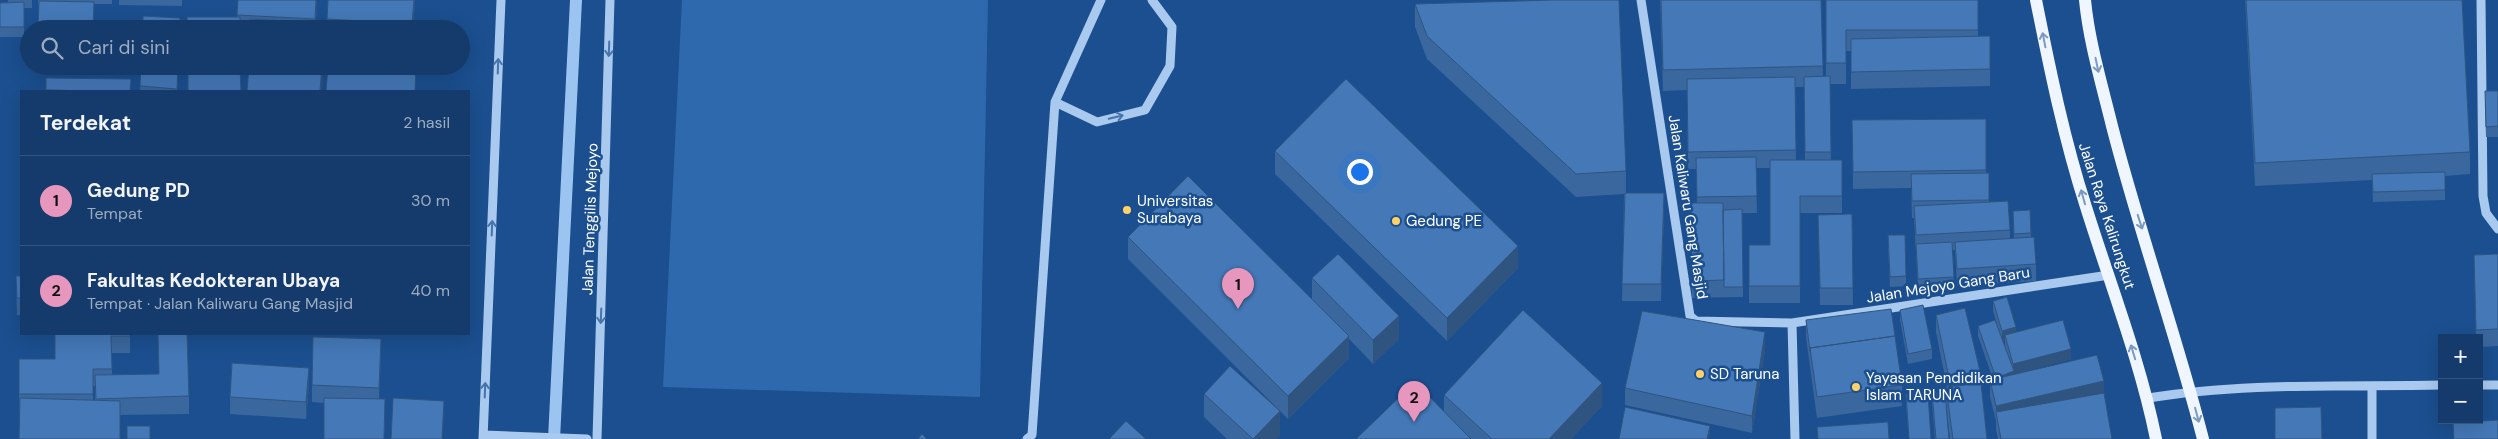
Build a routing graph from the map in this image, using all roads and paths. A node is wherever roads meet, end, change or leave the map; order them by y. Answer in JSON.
{"nodes":[{"id":1,"x":501,"y":0,"type":"edge"},
{"id":2,"x":610,"y":0,"type":"edge"},
{"id":3,"x":1102,"y":0,"type":"edge"},
{"id":4,"x":1152,"y":0,"type":"edge"},
{"id":5,"x":1641,"y":0,"type":"edge"},
{"id":6,"x":2036,"y":0,"type":"edge"},
{"id":7,"x":2085,"y":0,"type":"edge"},
{"id":8,"x":2481,"y":0,"type":"edge"},
{"id":9,"x":1055,"y":102,"type":"junction"},
{"id":10,"x":2498,"y":229,"type":"edge"},
{"id":11,"x":2109,"y":275,"type":"junction"},
{"id":12,"x":1792,"y":323,"type":"junction"},
{"id":13,"x":2483,"y":385,"type":"edge"},
{"id":14,"x":2498,"y":385,"type":"edge"},
{"id":15,"x":2372,"y":386,"type":"junction"},
{"id":16,"x":2438,"y":386,"type":"edge"},
{"id":17,"x":2190,"y":391,"type":"junction"},
{"id":18,"x":2148,"y":398,"type":"junction"},
{"id":19,"x":483,"y":437,"type":"edge"},
{"id":20,"x":573,"y":438,"type":"edge"},
{"id":21,"x":587,"y":439,"type":"edge"},
{"id":22,"x":597,"y":439,"type":"edge"},
{"id":23,"x":1027,"y":439,"type":"edge"},
{"id":24,"x":1795,"y":439,"type":"edge"},
{"id":25,"x":2156,"y":439,"type":"edge"},
{"id":26,"x":2203,"y":439,"type":"edge"},
{"id":27,"x":2372,"y":439,"type":"edge"}],
"edges":[{"from":19,"to":1,"type":"street","one_way":true},
{"from":2,"to":22,"type":"street","name":"Jalan Tenggilis Mejoyo","one_way":true},
{"from":3,"to":9,"type":"street"},
{"from":9,"to":4,"type":"street","one_way":true},
{"from":5,"to":12,"type":"street","name":"Jalan Kaliwaru Gang Masjid"},
{"from":11,"to":6,"type":"main road","name":"Jalan Raya Kalirungkut","one_way":true},
{"from":7,"to":17,"type":"main road","name":"Jalan Raya Kalirungkut","one_way":true},
{"from":8,"to":10,"type":"street"},
{"from":9,"to":23,"type":"street"},
{"from":11,"to":12,"type":"street","name":"Jalan Mejoyo Gang Baru"},
{"from":18,"to":11,"type":"main road","name":"Jalan Raya Kalirungkut","one_way":true},
{"from":12,"to":24,"type":"street"},
{"from":13,"to":14,"type":"street"},
{"from":15,"to":16,"type":"street"},
{"from":15,"to":17,"type":"street"},
{"from":15,"to":27,"type":"street"},
{"from":17,"to":18,"type":"street"},
{"from":17,"to":26,"type":"main road","name":"Jalan Raya Kalirungkut","one_way":true},
{"from":18,"to":25,"type":"main road","name":"Jalan Raya Kalirungkut"},
{"from":19,"to":20,"type":"street"},
{"from":20,"to":21,"type":"street"}]}
